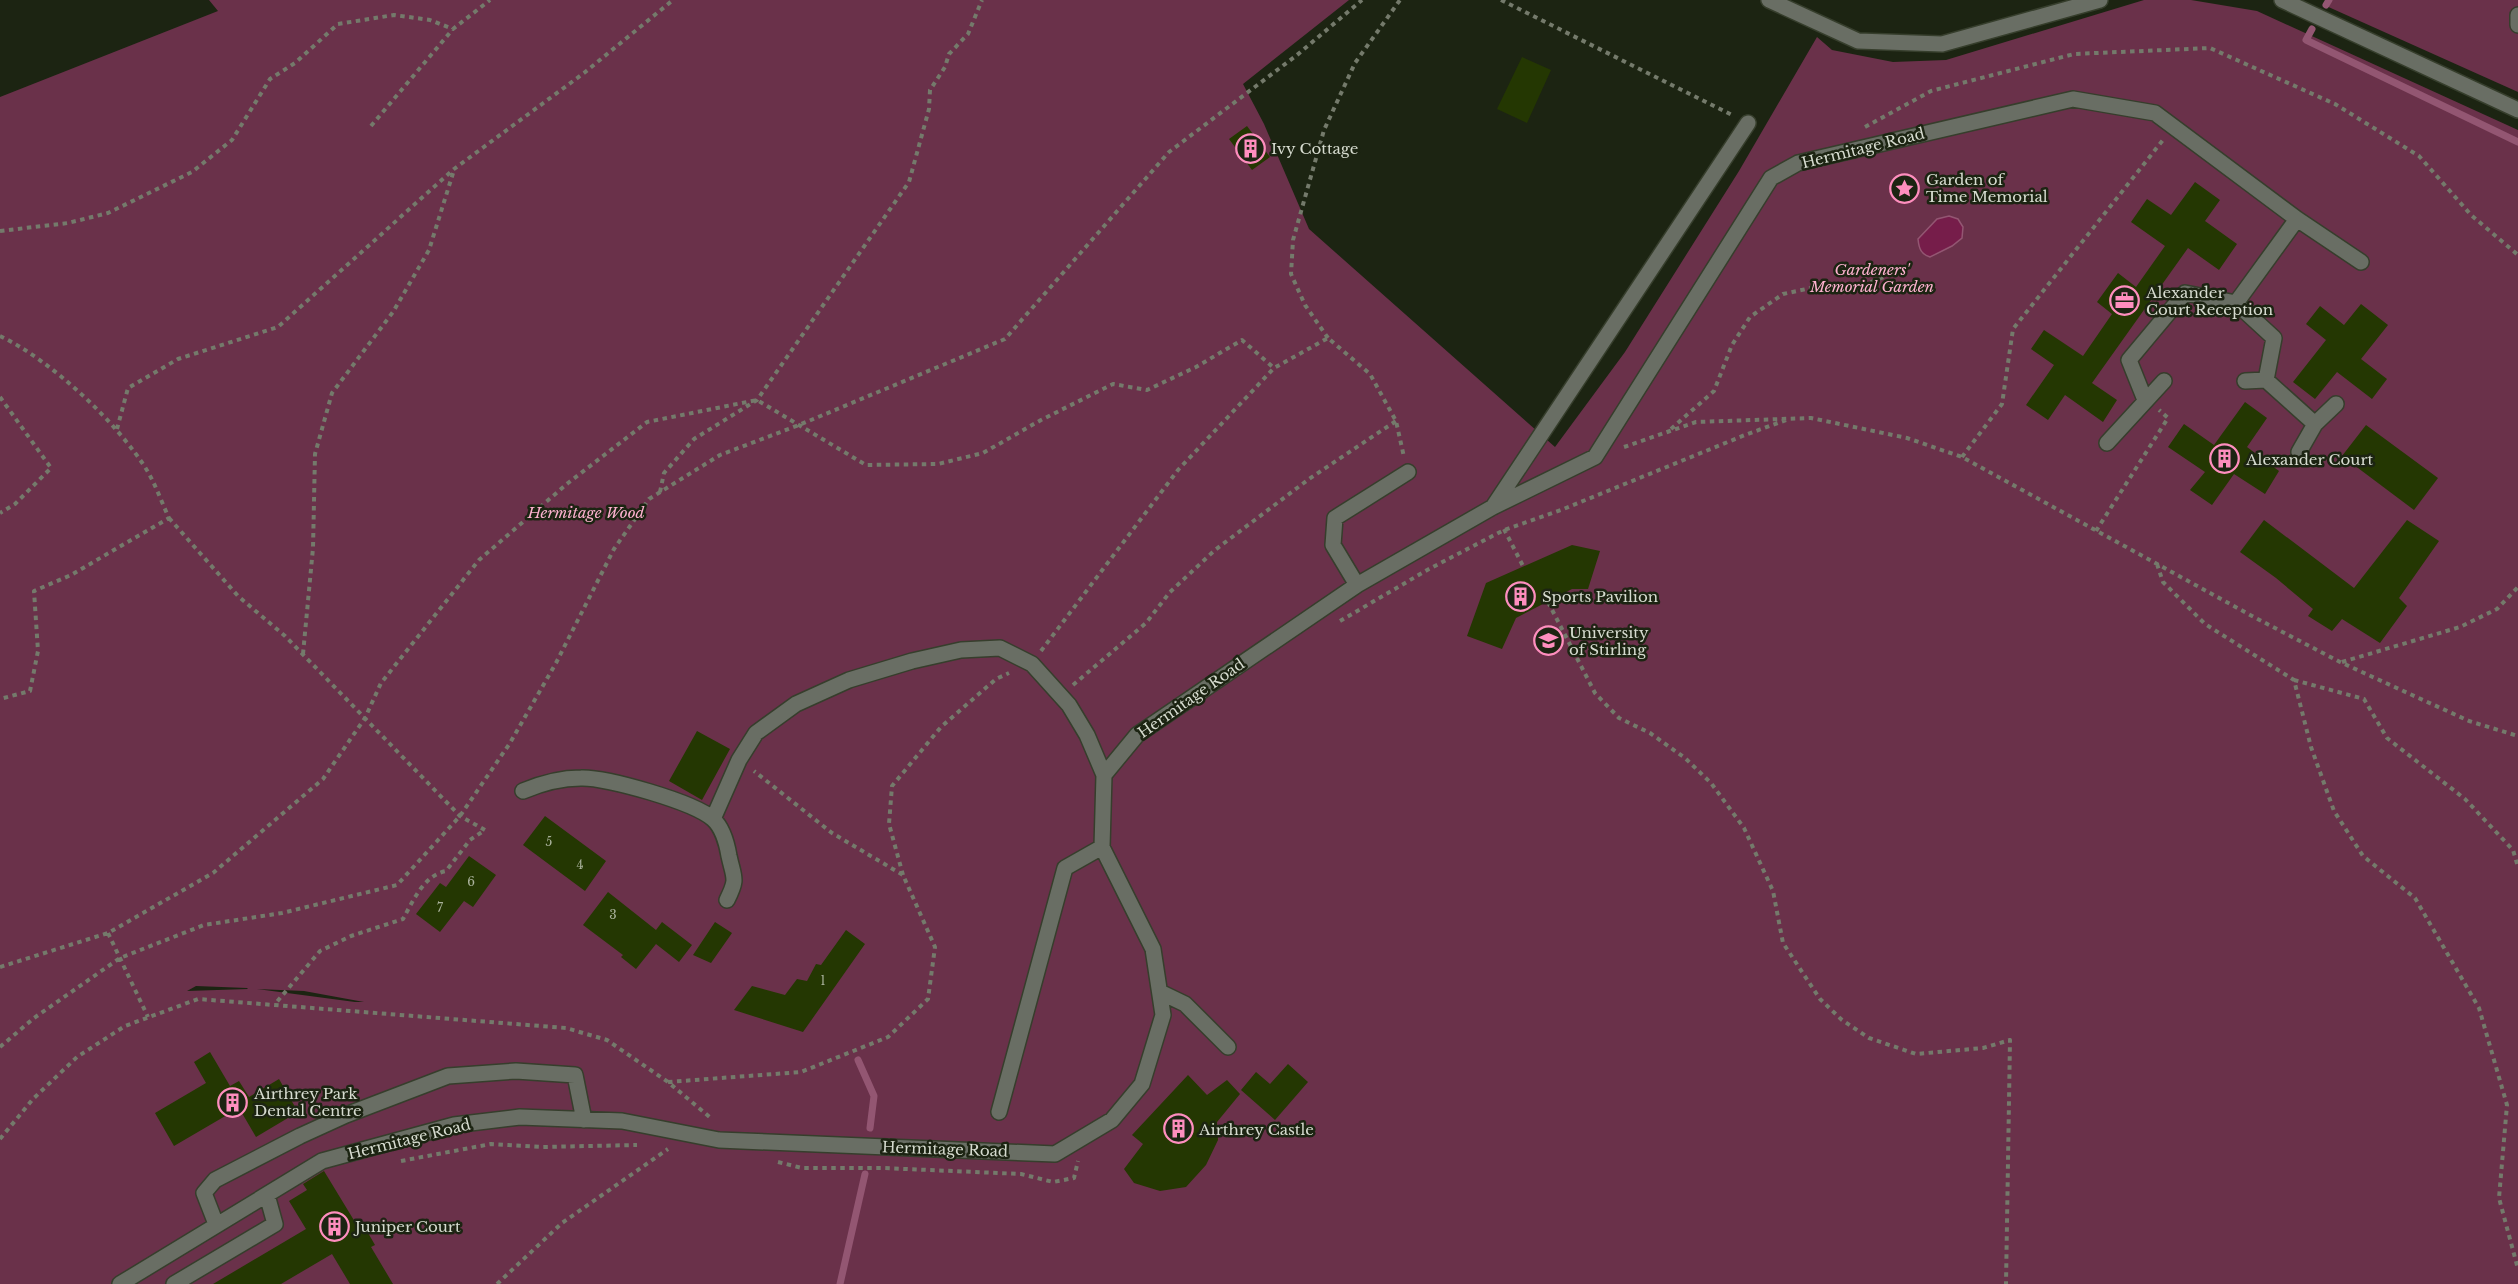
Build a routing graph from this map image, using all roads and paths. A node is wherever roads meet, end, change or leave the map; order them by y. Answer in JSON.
{"nodes":[{"id":1,"x":490,"y":0,"type":"edge"},
{"id":2,"x":673,"y":0,"type":"edge"},
{"id":3,"x":982,"y":0,"type":"edge"},
{"id":4,"x":1362,"y":0,"type":"edge"},
{"id":5,"x":1400,"y":0,"type":"edge"},
{"id":6,"x":1501,"y":0,"type":"edge"},
{"id":7,"x":1769,"y":0,"type":"edge"},
{"id":8,"x":2100,"y":0,"type":"edge"},
{"id":9,"x":2282,"y":0,"type":"edge"},
{"id":10,"x":2518,"y":15,"type":"edge"},
{"id":11,"x":2518,"y":25,"type":"edge"},
{"id":12,"x":453,"y":29,"type":"junction"},
{"id":13,"x":2518,"y":110,"type":"edge"},
{"id":14,"x":1748,"y":123,"type":"joint"},
{"id":15,"x":371,"y":126,"type":"dead end"},
{"id":16,"x":2173,"y":127,"type":"junction"},
{"id":17,"x":454,"y":169,"type":"junction"},
{"id":18,"x":2297,"y":219,"type":"junction"},
{"id":19,"x":0,"y":231,"type":"edge"},
{"id":20,"x":2361,"y":261,"type":"dead end"},
{"id":21,"x":1887,"y":276,"type":"dead end"},
{"id":22,"x":2236,"y":303,"type":"junction"},
{"id":23,"x":0,"y":336,"type":"edge"},
{"id":24,"x":1328,"y":338,"type":"junction"},
{"id":25,"x":1274,"y":368,"type":"junction"},
{"id":26,"x":2266,"y":380,"type":"junction"},
{"id":27,"x":2164,"y":381,"type":"dead end"},
{"id":28,"x":2245,"y":381,"type":"dead end"},
{"id":29,"x":0,"y":397,"type":"edge"},
{"id":30,"x":757,"y":400,"type":"junction"},
{"id":31,"x":2145,"y":400,"type":"junction"},
{"id":32,"x":2336,"y":404,"type":"dead end"},
{"id":33,"x":1791,"y":418,"type":"junction"},
{"id":34,"x":1396,"y":421,"type":"junction"},
{"id":35,"x":2314,"y":424,"type":"junction"},
{"id":36,"x":799,"y":425,"type":"junction"},
{"id":37,"x":117,"y":429,"type":"junction"},
{"id":38,"x":1668,"y":432,"type":"junction"},
{"id":39,"x":2107,"y":442,"type":"dead end"},
{"id":40,"x":2299,"y":452,"type":"dead end"},
{"id":41,"x":1595,"y":457,"type":"junction"},
{"id":42,"x":1962,"y":457,"type":"junction"},
{"id":43,"x":1408,"y":472,"type":"joint"},
{"id":44,"x":660,"y":492,"type":"junction"},
{"id":45,"x":1492,"y":507,"type":"junction"},
{"id":46,"x":0,"y":513,"type":"edge"},
{"id":47,"x":169,"y":518,"type":"junction"},
{"id":48,"x":1504,"y":530,"type":"junction"},
{"id":49,"x":2096,"y":531,"type":"junction"},
{"id":50,"x":2156,"y":564,"type":"junction"},
{"id":51,"x":1524,"y":568,"type":"dead end"},
{"id":52,"x":1357,"y":585,"type":"junction"},
{"id":53,"x":2518,"y":588,"type":"edge"},
{"id":54,"x":1548,"y":602,"type":"dead end"},
{"id":55,"x":1331,"y":627,"type":"dead end"},
{"id":56,"x":303,"y":655,"type":"junction"},
{"id":57,"x":2340,"y":662,"type":"junction"},
{"id":58,"x":1032,"y":664,"type":"junction"},
{"id":59,"x":2294,"y":680,"type":"junction"},
{"id":60,"x":1061,"y":696,"type":"junction"},
{"id":61,"x":0,"y":699,"type":"edge"},
{"id":62,"x":365,"y":718,"type":"junction"},
{"id":63,"x":2518,"y":736,"type":"edge"},
{"id":64,"x":739,"y":759,"type":"junction"},
{"id":65,"x":1104,"y":775,"type":"junction"},
{"id":66,"x":523,"y":791,"type":"dead end"},
{"id":67,"x":460,"y":816,"type":"junction"},
{"id":68,"x":713,"y":819,"type":"junction"},
{"id":69,"x":1102,"y":847,"type":"junction"},
{"id":70,"x":2518,"y":867,"type":"edge"},
{"id":71,"x":903,"y":875,"type":"junction"},
{"id":72,"x":727,"y":900,"type":"dead end"},
{"id":73,"x":108,"y":933,"type":"junction"},
{"id":74,"x":120,"y":958,"type":"junction"},
{"id":75,"x":0,"y":967,"type":"edge"},
{"id":76,"x":1160,"y":992,"type":"junction"},
{"id":77,"x":275,"y":1004,"type":"junction"},
{"id":78,"x":148,"y":1017,"type":"junction"},
{"id":79,"x":0,"y":1047,"type":"edge"},
{"id":80,"x":1228,"y":1047,"type":"dead end"},
{"id":81,"x":668,"y":1082,"type":"junction"},
{"id":82,"x":999,"y":1112,"type":"dead end"},
{"id":83,"x":585,"y":1120,"type":"junction"},
{"id":84,"x":0,"y":1139,"type":"edge"},
{"id":85,"x":738,"y":1141,"type":"junction"},
{"id":86,"x":1073,"y":1143,"type":"junction"},
{"id":87,"x":642,"y":1144,"type":"dead end"},
{"id":88,"x":664,"y":1144,"type":"dead end"},
{"id":89,"x":769,"y":1160,"type":"dead end"},
{"id":90,"x":399,"y":1161,"type":"dead end"},
{"id":91,"x":267,"y":1195,"type":"junction"},
{"id":92,"x":216,"y":1224,"type":"junction"},
{"id":93,"x":2518,"y":1269,"type":"edge"},
{"id":94,"x":120,"y":1284,"type":"edge"},
{"id":95,"x":174,"y":1284,"type":"edge"},
{"id":96,"x":497,"y":1284,"type":"edge"},
{"id":97,"x":2006,"y":1284,"type":"edge"}],
"edges":[{"from":1,"to":12,"type":"path"},
{"from":2,"to":17,"type":"path"},
{"from":3,"to":30,"type":"path"},
{"from":4,"to":36,"type":"path"},
{"from":5,"to":24,"type":"path"},
{"from":6,"to":14,"type":"path"},
{"from":7,"to":8,"type":"street"},
{"from":9,"to":13,"type":"street"},
{"from":10,"to":11,"type":"street"},
{"from":12,"to":15,"type":"path"},
{"from":12,"to":19,"type":"path"},
{"from":14,"to":45,"type":"street"},
{"from":16,"to":18,"type":"street","name":"Hermitage Road"},
{"from":16,"to":41,"type":"street","name":"Hermitage Road"},
{"from":16,"to":42,"type":"path"},
{"from":17,"to":37,"type":"path"},
{"from":17,"to":56,"type":"path"},
{"from":18,"to":20,"type":"street","name":"Hermitage Road"},
{"from":18,"to":22,"type":"street"},
{"from":21,"to":38,"type":"path"},
{"from":22,"to":26,"type":"street"},
{"from":22,"to":31,"type":"street"},
{"from":23,"to":37,"type":"path"},
{"from":24,"to":25,"type":"path"},
{"from":24,"to":34,"type":"path"},
{"from":25,"to":36,"type":"path"},
{"from":25,"to":58,"type":"path"},
{"from":26,"to":28,"type":"street"},
{"from":26,"to":35,"type":"street"},
{"from":27,"to":31,"type":"street"},
{"from":29,"to":46,"type":"path"},
{"from":30,"to":36,"type":"path"},
{"from":30,"to":44,"type":"path"},
{"from":30,"to":62,"type":"path"},
{"from":31,"to":39,"type":"street"},
{"from":31,"to":49,"type":"path"},
{"from":32,"to":35,"type":"street"},
{"from":33,"to":38,"type":"path"},
{"from":33,"to":42,"type":"path"},
{"from":33,"to":48,"type":"path"},
{"from":34,"to":43,"type":"path"},
{"from":34,"to":60,"type":"path"},
{"from":35,"to":40,"type":"street"},
{"from":36,"to":44,"type":"path"},
{"from":37,"to":47,"type":"path"},
{"from":38,"to":41,"type":"path"},
{"from":41,"to":45,"type":"street","name":"Hermitage Road"},
{"from":42,"to":49,"type":"path"},
{"from":43,"to":52,"type":"street"},
{"from":44,"to":67,"type":"path"},
{"from":45,"to":48,"type":"path"},
{"from":45,"to":52,"type":"street","name":"Hermitage Road"},
{"from":47,"to":56,"type":"path"},
{"from":47,"to":61,"type":"path"},
{"from":48,"to":51,"type":"path"},
{"from":48,"to":55,"type":"path"},
{"from":49,"to":50,"type":"path"},
{"from":50,"to":57,"type":"path"},
{"from":50,"to":59,"type":"path"},
{"from":52,"to":65,"type":"street","name":"Hermitage Road"},
{"from":53,"to":57,"type":"path"},
{"from":54,"to":97,"type":"path"},
{"from":56,"to":62,"type":"path"},
{"from":57,"to":63,"type":"path"},
{"from":58,"to":60,"type":"street"},
{"from":58,"to":64,"type":"street"},
{"from":58,"to":71,"type":"path"},
{"from":59,"to":70,"type":"path"},
{"from":59,"to":93,"type":"path"},
{"from":60,"to":65,"type":"street"},
{"from":62,"to":67,"type":"path"},
{"from":62,"to":73,"type":"path"},
{"from":64,"to":68,"type":"street"},
{"from":64,"to":71,"type":"path"},
{"from":65,"to":69,"type":"street","name":"Hermitage Road"},
{"from":66,"to":68,"type":"street"},
{"from":67,"to":74,"type":"path"},
{"from":67,"to":77,"type":"path"},
{"from":68,"to":72,"type":"street"},
{"from":69,"to":76,"type":"street","name":"Hermitage Road"},
{"from":69,"to":82,"type":"street"},
{"from":71,"to":81,"type":"path"},
{"from":73,"to":74,"type":"path"},
{"from":73,"to":75,"type":"path"},
{"from":74,"to":78,"type":"path"},
{"from":74,"to":79,"type":"path"},
{"from":76,"to":80,"type":"street"},
{"from":76,"to":86,"type":"street","name":"Hermitage Road"},
{"from":77,"to":78,"type":"path"},
{"from":77,"to":81,"type":"path"},
{"from":78,"to":84,"type":"path"},
{"from":81,"to":85,"type":"path"},
{"from":83,"to":85,"type":"street","name":"Hermitage Road"},
{"from":83,"to":91,"type":"street","name":"Hermitage Road"},
{"from":83,"to":92,"type":"street"},
{"from":85,"to":86,"type":"street","name":"Hermitage Road"},
{"from":86,"to":89,"type":"path"},
{"from":87,"to":90,"type":"path"},
{"from":88,"to":96,"type":"path"},
{"from":91,"to":92,"type":"street","name":"Hermitage Road"},
{"from":91,"to":95,"type":"street"},
{"from":92,"to":94,"type":"street","name":"Hermitage Road"}]}
